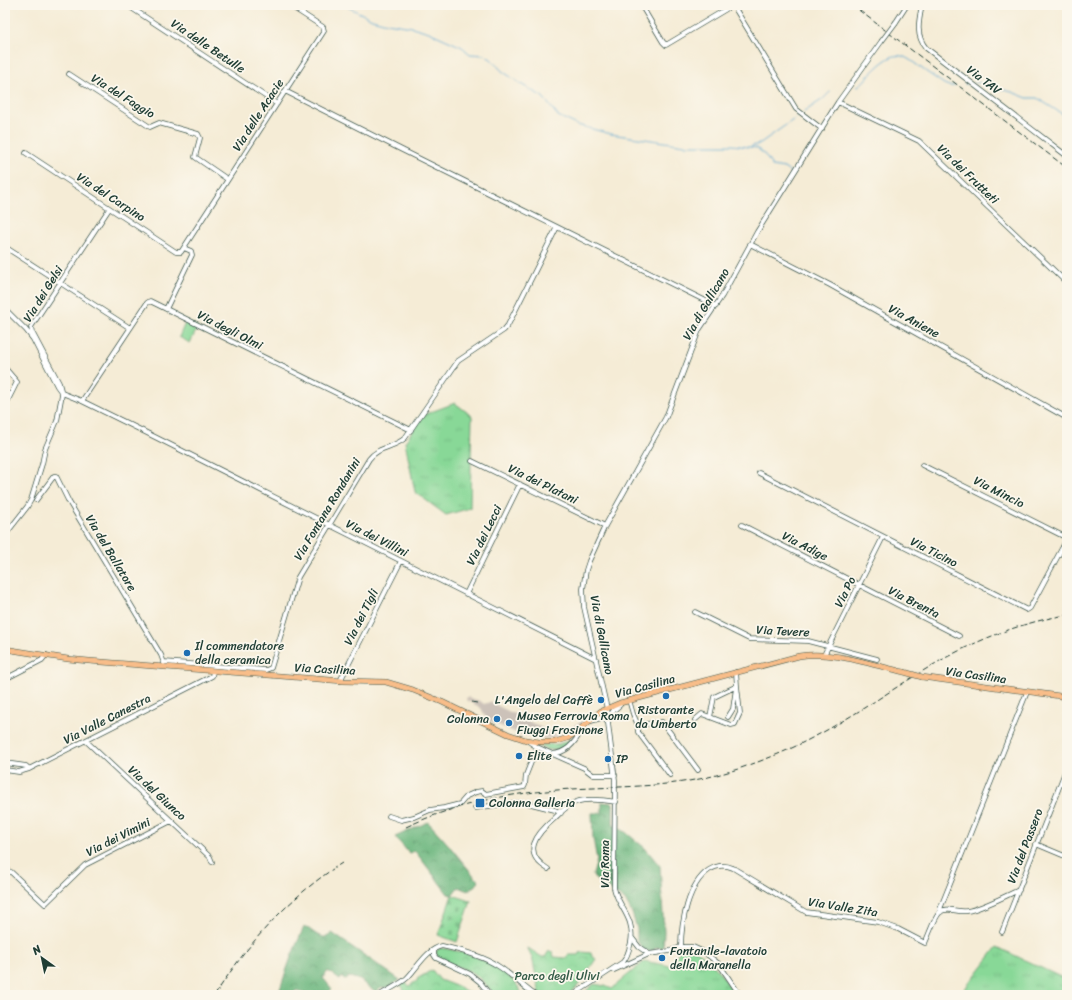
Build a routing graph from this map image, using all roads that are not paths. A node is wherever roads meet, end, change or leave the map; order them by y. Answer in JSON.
{"nodes":[{"id":1,"x":127,"y":5,"type":"edge"},
{"id":2,"x":289,"y":5,"type":"edge"},
{"id":3,"x":641,"y":5,"type":"edge"},
{"id":4,"x":733,"y":5,"type":"edge"},
{"id":5,"x":907,"y":5,"type":"edge"},
{"id":6,"x":922,"y":5,"type":"edge"},
{"id":7,"x":69,"y":74,"type":"dead end"},
{"id":8,"x":285,"y":91,"type":"junction"},
{"id":9,"x":838,"y":102,"type":"junction"},
{"id":10,"x":277,"y":104,"type":"junction"},
{"id":11,"x":822,"y":129,"type":"junction"},
{"id":12,"x":26,"y":153,"type":"dead end"},
{"id":13,"x":1067,"y":156,"type":"edge"},
{"id":14,"x":227,"y":179,"type":"junction"},
{"id":15,"x":109,"y":209,"type":"junction"},
{"id":16,"x":557,"y":227,"type":"junction"},
{"id":17,"x":750,"y":244,"type":"junction"},
{"id":18,"x":5,"y":247,"type":"edge"},
{"id":19,"x":184,"y":248,"type":"junction"},
{"id":20,"x":61,"y":283,"type":"junction"},
{"id":21,"x":1067,"y":283,"type":"edge"},
{"id":22,"x":716,"y":306,"type":"junction"},
{"id":23,"x":5,"y":309,"type":"edge"},
{"id":24,"x":166,"y":309,"type":"junction"},
{"id":25,"x":130,"y":328,"type":"junction"},
{"id":26,"x":5,"y":368,"type":"edge"},
{"id":27,"x":62,"y":393,"type":"junction"},
{"id":28,"x":82,"y":401,"type":"junction"},
{"id":29,"x":5,"y":406,"type":"edge"},
{"id":30,"x":1067,"y":418,"type":"edge"},
{"id":31,"x":411,"y":430,"type":"junction"},
{"id":32,"x":472,"y":461,"type":"dead end"},
{"id":33,"x":922,"y":465,"type":"dead end"},
{"id":34,"x":759,"y":473,"type":"dead end"},
{"id":35,"x":520,"y":484,"type":"junction"},
{"id":36,"x":36,"y":500,"type":"dead end"},
{"id":37,"x":329,"y":525,"type":"junction"},
{"id":38,"x":742,"y":525,"type":"dead end"},
{"id":39,"x":605,"y":526,"type":"junction"},
{"id":40,"x":5,"y":535,"type":"edge"},
{"id":41,"x":883,"y":537,"type":"junction"},
{"id":42,"x":1067,"y":539,"type":"edge"},
{"id":43,"x":400,"y":561,"type":"junction"},
{"id":44,"x":859,"y":586,"type":"junction"},
{"id":45,"x":466,"y":594,"type":"junction"},
{"id":46,"x":695,"y":612,"type":"dead end"},
{"id":47,"x":959,"y":636,"type":"dead end"},
{"id":48,"x":827,"y":647,"type":"junction"},
{"id":49,"x":5,"y":649,"type":"edge"},
{"id":50,"x":824,"y":654,"type":"junction"},
{"id":51,"x":46,"y":655,"type":"junction"},
{"id":52,"x":876,"y":659,"type":"dead end"},
{"id":53,"x":596,"y":660,"type":"junction"},
{"id":54,"x":164,"y":662,"type":"junction"},
{"id":55,"x":164,"y":668,"type":"junction"},
{"id":56,"x":213,"y":671,"type":"junction"},
{"id":57,"x":736,"y":672,"type":"junction"},
{"id":58,"x":5,"y":679,"type":"edge"},
{"id":59,"x":340,"y":681,"type":"junction"},
{"id":60,"x":737,"y":686,"type":"junction"},
{"id":61,"x":1027,"y":692,"type":"junction"},
{"id":62,"x":1067,"y":697,"type":"edge"},
{"id":63,"x":628,"y":700,"type":"junction"},
{"id":64,"x":606,"y":708,"type":"junction"},
{"id":65,"x":710,"y":717,"type":"junction"},
{"id":66,"x":728,"y":717,"type":"dead end"},
{"id":67,"x":609,"y":718,"type":"junction"},
{"id":68,"x":694,"y":720,"type":"dead end"},
{"id":69,"x":608,"y":723,"type":"junction"},
{"id":70,"x":587,"y":724,"type":"junction"},
{"id":71,"x":638,"y":725,"type":"junction"},
{"id":72,"x":582,"y":728,"type":"junction"},
{"id":73,"x":526,"y":740,"type":"junction"},
{"id":74,"x":86,"y":741,"type":"junction"},
{"id":75,"x":537,"y":747,"type":"junction"},
{"id":76,"x":552,"y":754,"type":"junction"},
{"id":77,"x":5,"y":763,"type":"edge"},
{"id":78,"x":1067,"y":767,"type":"edge"},
{"id":79,"x":29,"y":769,"type":"junction"},
{"id":80,"x":5,"y":770,"type":"edge"},
{"id":81,"x":698,"y":770,"type":"dead end"},
{"id":82,"x":615,"y":775,"type":"junction"},
{"id":83,"x":670,"y":775,"type":"dead end"},
{"id":84,"x":616,"y":802,"type":"junction"},
{"id":85,"x":475,"y":808,"type":"dead end"},
{"id":86,"x":561,"y":813,"type":"junction"},
{"id":87,"x":389,"y":816,"type":"dead end"},
{"id":88,"x":171,"y":821,"type":"junction"},
{"id":89,"x":1036,"y":844,"type":"junction"},
{"id":90,"x":1067,"y":857,"type":"edge"},
{"id":91,"x":212,"y":862,"type":"dead end"},
{"id":92,"x":548,"y":869,"type":"dead end"},
{"id":93,"x":5,"y":870,"type":"edge"},
{"id":94,"x":1019,"y":890,"type":"junction"},
{"id":95,"x":941,"y":912,"type":"junction"},
{"id":96,"x":1002,"y":932,"type":"dead end"},
{"id":97,"x":632,"y":938,"type":"junction"},
{"id":98,"x":681,"y":947,"type":"junction"},
{"id":99,"x":435,"y":950,"type":"junction"},
{"id":100,"x":649,"y":954,"type":"junction"},
{"id":101,"x":610,"y":972,"type":"junction"},
{"id":102,"x":530,"y":993,"type":"edge"},
{"id":103,"x":574,"y":994,"type":"edge"},
{"id":104,"x":380,"y":995,"type":"edge"},
{"id":105,"x":490,"y":995,"type":"edge"},
{"id":106,"x":535,"y":995,"type":"edge"},
{"id":107,"x":740,"y":995,"type":"edge"}],
"edges":[{"from":1,"to":10,"type":"street","name":"Via delle Betulle"},
{"from":2,"to":8,"type":"street","name":"Via delle Acacie"},
{"from":3,"to":4,"type":"street"},
{"from":4,"to":11,"type":"street"},
{"from":5,"to":9,"type":"street","name":"Via di Gallicano","bridge":true},
{"from":6,"to":13,"type":"street","name":"Via TAV"},
{"from":7,"to":14,"type":"street","name":"Via del Faggio"},
{"from":8,"to":10,"type":"street","name":"Via delle Acacie"},
{"from":8,"to":16,"type":"street"},
{"from":9,"to":11,"type":"street","name":"Via di Gallicano"},
{"from":9,"to":21,"type":"street","name":"Via dei Frutteti"},
{"from":10,"to":14,"type":"street","name":"Via delle Acacie"},
{"from":11,"to":17,"type":"street","name":"Via di Gallicano"},
{"from":12,"to":15,"type":"street","name":"Via del Carpino"},
{"from":14,"to":19,"type":"street","name":"Via delle Acacie"},
{"from":15,"to":19,"type":"street","name":"Via del Carpino"},
{"from":15,"to":20,"type":"street","name":"Via dei Gelsi"},
{"from":16,"to":22,"type":"street"},
{"from":16,"to":31,"type":"street","name":"Via Fontana Rondanini"},
{"from":17,"to":22,"type":"street","name":"Via di Gallicano"},
{"from":17,"to":30,"type":"street","name":"Via Aniene"},
{"from":18,"to":20,"type":"street"},
{"from":19,"to":24,"type":"street"},
{"from":20,"to":25,"type":"street"},
{"from":20,"to":27,"type":"street","name":"Via dei Gelsi"},
{"from":22,"to":39,"type":"street","name":"Via di Gallicano"},
{"from":23,"to":27,"type":"street"},
{"from":24,"to":25,"type":"street","name":"Via degli Olmi"},
{"from":24,"to":31,"type":"street","name":"Via degli Olmi"},
{"from":25,"to":28,"type":"street","name":"Via degli Olmi"},
{"from":26,"to":29,"type":"street"},
{"from":27,"to":28,"type":"street","name":"Via dei Villini"},
{"from":27,"to":40,"type":"street"},
{"from":28,"to":37,"type":"street","name":"Via dei Villini"},
{"from":31,"to":37,"type":"street","name":"Via Fontana Rondanini"},
{"from":32,"to":35,"type":"street","name":"Via dei Platani"},
{"from":33,"to":42,"type":"street","name":"Via Mincio"},
{"from":34,"to":41,"type":"street","name":"Via Ticino"},
{"from":35,"to":39,"type":"street","name":"Via dei Platani"},
{"from":35,"to":45,"type":"street","name":"Via dei Lecci"},
{"from":36,"to":54,"type":"street","name":"Via del Ballatore"},
{"from":37,"to":43,"type":"street","name":"Via dei Villini"},
{"from":37,"to":54,"type":"street","name":"Via Fontana Rondanini"},
{"from":38,"to":44,"type":"street","name":"Via Adige"},
{"from":39,"to":53,"type":"street","name":"Via di Gallicano"},
{"from":41,"to":42,"type":"street","name":"Via Ticino"},
{"from":41,"to":44,"type":"street","name":"Via Po"},
{"from":43,"to":45,"type":"street","name":"Via dei Villini"},
{"from":43,"to":59,"type":"street","name":"Via dei Tigli"},
{"from":44,"to":47,"type":"street","name":"Via Brenta"},
{"from":44,"to":48,"type":"street","name":"Via Po"},
{"from":45,"to":53,"type":"street","name":"Via dei Villini"},
{"from":46,"to":48,"type":"street","name":"Via Tevere"},
{"from":48,"to":50,"type":"street","name":"Via Po"},
{"from":48,"to":52,"type":"street","name":"Via Tevere"},
{"from":49,"to":51,"type":"main road","name":"Via Casilina"},
{"from":50,"to":57,"type":"main road","name":"Via Casilina"},
{"from":50,"to":61,"type":"main road","name":"Via Casilina","bridge":true},
{"from":51,"to":55,"type":"main road","name":"Via Casilina"},
{"from":51,"to":58,"type":"street"},
{"from":53,"to":64,"type":"street","name":"Via di Gallicano"},
{"from":54,"to":55,"type":"street"},
{"from":55,"to":56,"type":"main road","name":"Via Casilina"},
{"from":56,"to":59,"type":"main road","name":"Via Casilina"},
{"from":56,"to":74,"type":"street","name":"Via Valle Canestra"},
{"from":57,"to":60,"type":"street"},
{"from":57,"to":63,"type":"main road","name":"Via Casilina"},
{"from":59,"to":73,"type":"main road","name":"Via Casilina"},
{"from":60,"to":65,"type":"street"},
{"from":60,"to":65,"type":"street"},
{"from":60,"to":66,"type":"street"},
{"from":61,"to":62,"type":"main road","name":"Via Casilina"},
{"from":61,"to":95,"type":"street"},
{"from":63,"to":64,"type":"main road","name":"Via Casilina"},
{"from":63,"to":67,"type":"street"},
{"from":63,"to":71,"type":"street"},
{"from":64,"to":67,"type":"street","name":"Via Roma"},
{"from":64,"to":69,"type":"street","name":"Via Roma"},
{"from":64,"to":70,"type":"main road","name":"Via Casilina"},
{"from":65,"to":68,"type":"street"},
{"from":67,"to":69,"type":"street","name":"Via Roma"},
{"from":69,"to":70,"type":"street"},
{"from":69,"to":82,"type":"street","name":"Via Roma"},
{"from":70,"to":72,"type":"main road","name":"Via Casilina"},
{"from":71,"to":81,"type":"street"},
{"from":71,"to":83,"type":"street"},
{"from":72,"to":73,"type":"main road","name":"Via Casilina"},
{"from":72,"to":76,"type":"street"},
{"from":73,"to":75,"type":"street"},
{"from":74,"to":79,"type":"street","name":"Via Valle Canestra"},
{"from":74,"to":88,"type":"street","name":"Via del Giunco"},
{"from":75,"to":76,"type":"street"},
{"from":75,"to":87,"type":"street"},
{"from":76,"to":82,"type":"street"},
{"from":77,"to":79,"type":"street"},
{"from":78,"to":89,"type":"street","name":"Via del Passero"},
{"from":79,"to":80,"type":"street","name":"Via Valle Canestra"},
{"from":82,"to":84,"type":"street","name":"Via Roma"},
{"from":84,"to":86,"type":"street"},
{"from":84,"to":97,"type":"street","name":"Via Roma"},
{"from":85,"to":86,"type":"street"},
{"from":86,"to":92,"type":"street"},
{"from":88,"to":91,"type":"street","name":"Via del Giunco"},
{"from":88,"to":93,"type":"street","name":"Via dei Vimini"},
{"from":89,"to":90,"type":"street"},
{"from":89,"to":94,"type":"street","name":"Via del Passero"},
{"from":94,"to":95,"type":"street"},
{"from":94,"to":96,"type":"street","name":"Via del Passero"},
{"from":95,"to":98,"type":"street","name":"Via Valle Zita"},
{"from":97,"to":100,"type":"street"},
{"from":97,"to":101,"type":"street","name":"Via Roma"},
{"from":98,"to":100,"type":"street"},
{"from":98,"to":107,"type":"street"},
{"from":99,"to":102,"type":"street"},
{"from":99,"to":104,"type":"street"},
{"from":99,"to":105,"type":"street"},
{"from":100,"to":101,"type":"street"},
{"from":101,"to":103,"type":"street","name":"Via Roma"},
{"from":102,"to":106,"type":"street"}]}
